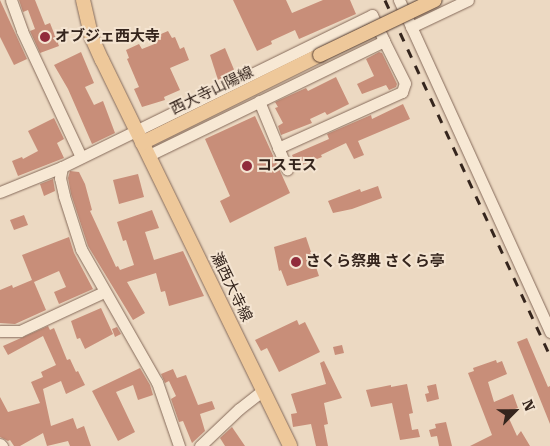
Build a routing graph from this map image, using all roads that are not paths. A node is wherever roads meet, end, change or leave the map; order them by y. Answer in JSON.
{"nodes":[{"id":1,"x":11,"y":0,"type":"edge"},
{"id":2,"x":83,"y":0,"type":"edge"},
{"id":3,"x":435,"y":0,"type":"edge"},
{"id":4,"x":468,"y":0,"type":"edge"},
{"id":5,"x":401,"y":1,"type":"edge"},
{"id":6,"x":411,"y":27,"type":"junction"},
{"id":7,"x":384,"y":41,"type":"junction"},
{"id":8,"x":259,"y":101,"type":"junction"},
{"id":9,"x":136,"y":130,"type":"junction"},
{"id":10,"x":278,"y":148,"type":"junction"},
{"id":11,"x":145,"y":149,"type":"junction"},
{"id":12,"x":81,"y":157,"type":"junction"},
{"id":13,"x":62,"y":167,"type":"junction"},
{"id":14,"x":287,"y":169,"type":"dead end"},
{"id":15,"x":0,"y":192,"type":"edge"},
{"id":16,"x":104,"y":292,"type":"junction"},
{"id":17,"x":0,"y":331,"type":"edge"},
{"id":18,"x":550,"y":332,"type":"edge"},
{"id":19,"x":263,"y":390,"type":"junction"},
{"id":20,"x":179,"y":446,"type":"edge"},
{"id":21,"x":200,"y":446,"type":"edge"},
{"id":22,"x":290,"y":446,"type":"edge"}],
"edges":[{"from":1,"to":12,"type":"street"},
{"from":2,"to":9,"type":"main road"},
{"from":3,"to":11,"type":"main road","name":"西大寺山陽線","bridge":true},
{"from":4,"to":6,"type":"street"},
{"from":5,"to":6,"type":"street"},
{"from":6,"to":18,"type":"street"},
{"from":7,"to":8,"type":"street"},
{"from":7,"to":9,"type":"street"},
{"from":7,"to":10,"type":"street"},
{"from":8,"to":10,"type":"street"},
{"from":8,"to":11,"type":"street"},
{"from":9,"to":11,"type":"main road"},
{"from":9,"to":12,"type":"street"},
{"from":10,"to":14,"type":"street"},
{"from":11,"to":19,"type":"main road","name":"瀬西大寺線"},
{"from":12,"to":13,"type":"street"},
{"from":13,"to":15,"type":"street"},
{"from":13,"to":16,"type":"street"},
{"from":16,"to":17,"type":"street"},
{"from":16,"to":20,"type":"street"},
{"from":19,"to":21,"type":"street"},
{"from":19,"to":22,"type":"main road","name":"瀬西大寺線"}]}
